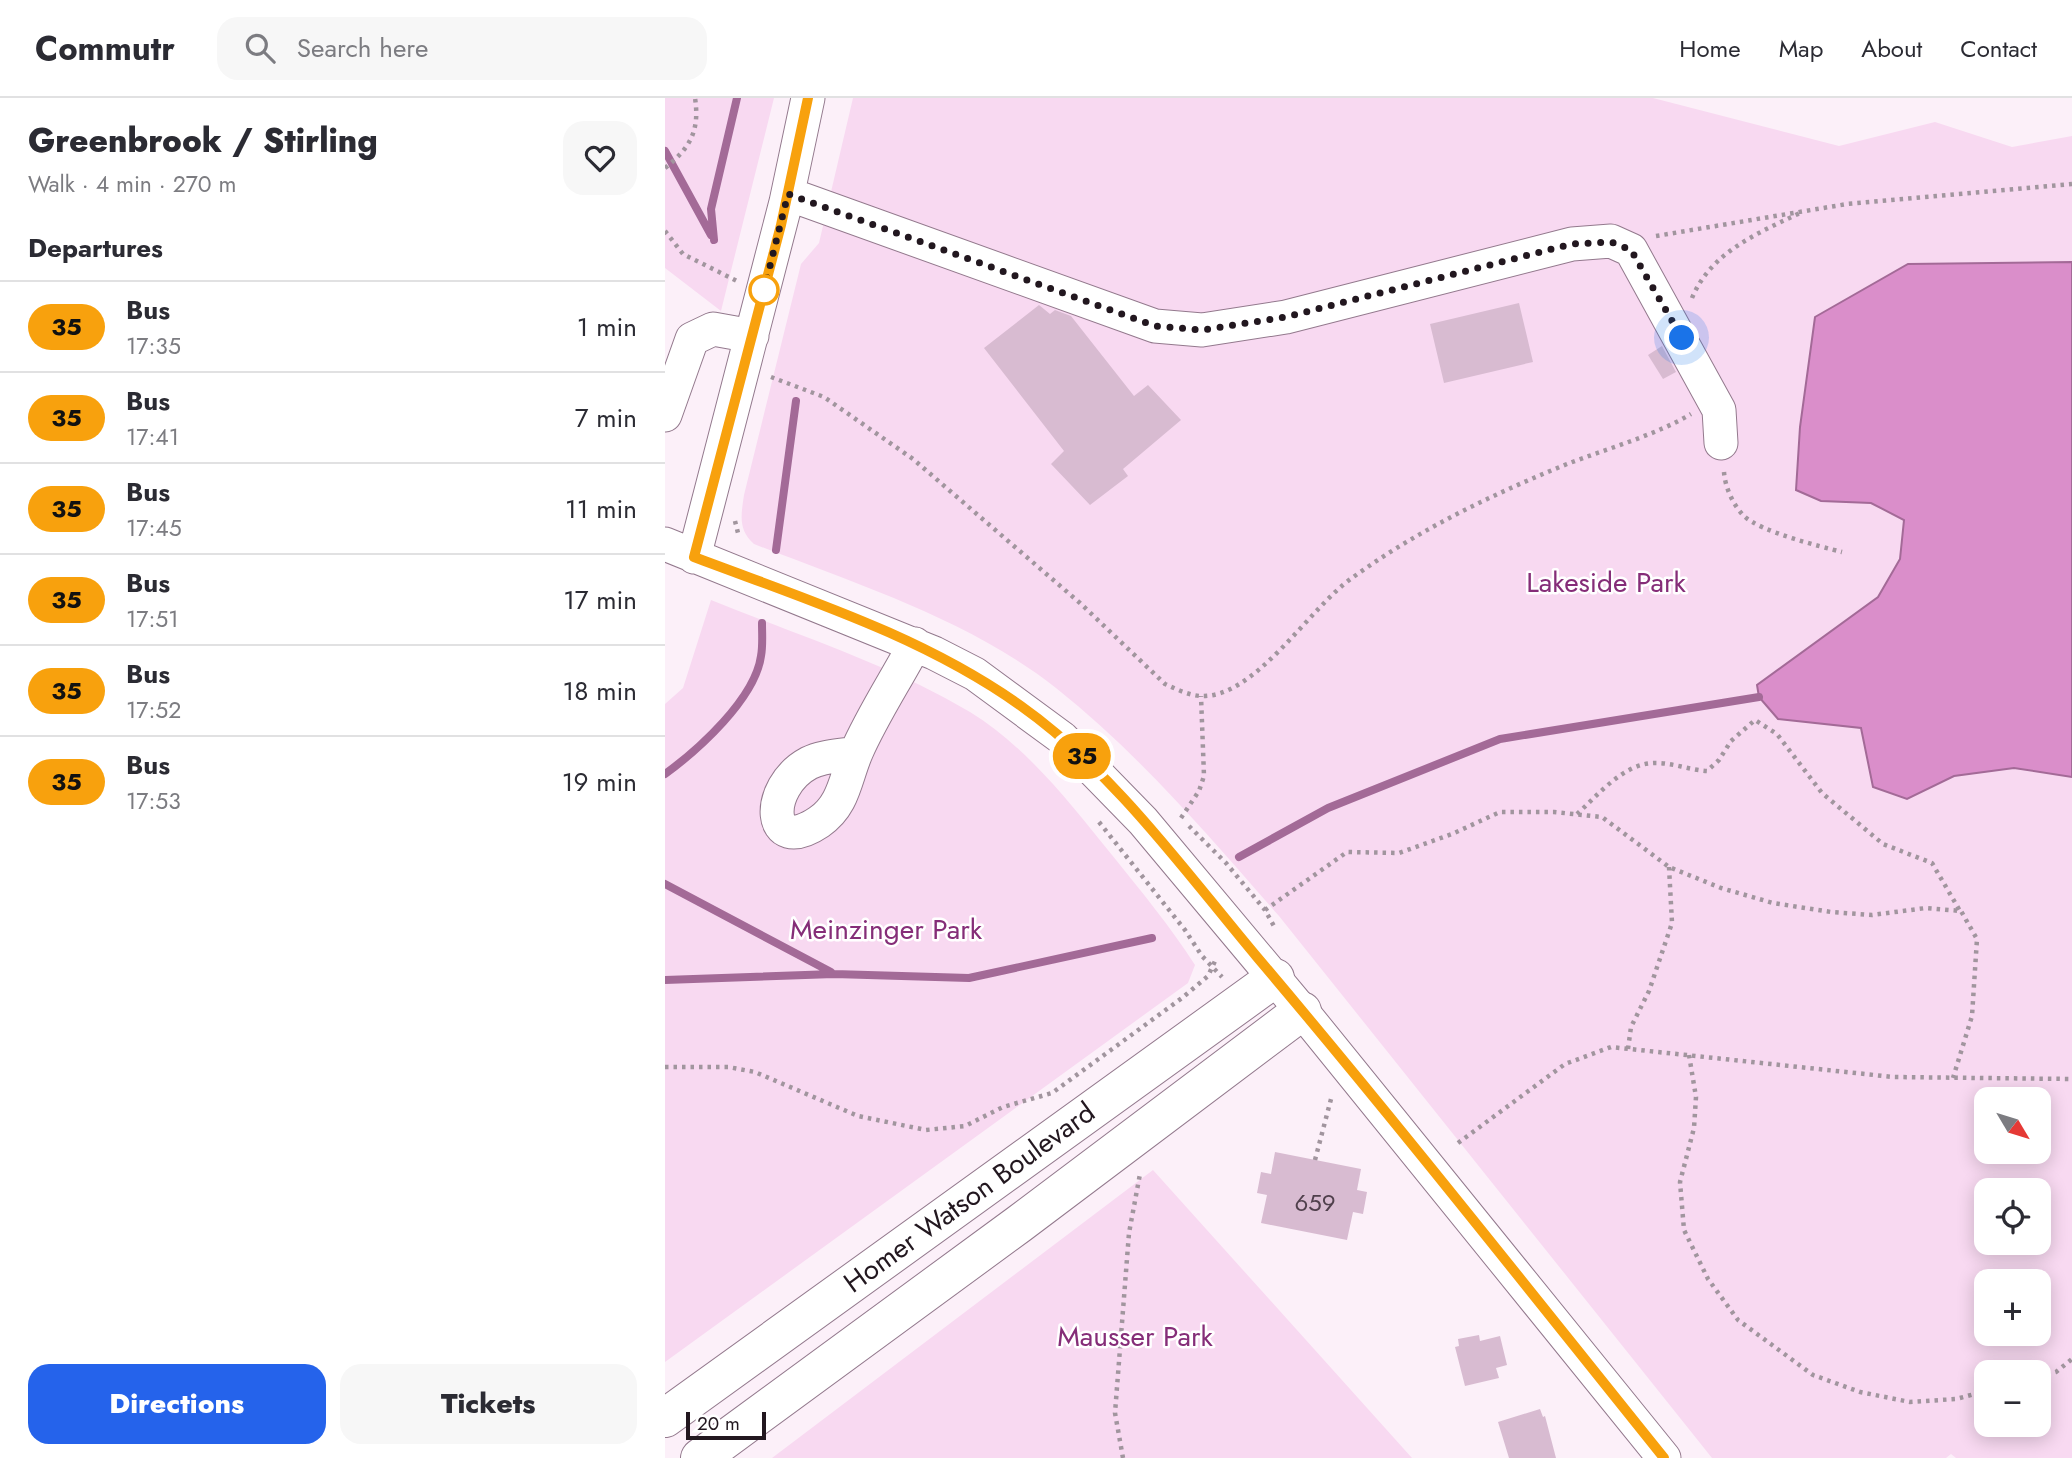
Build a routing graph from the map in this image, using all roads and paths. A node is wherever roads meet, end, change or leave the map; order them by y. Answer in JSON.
{"nodes":[{"id":1,"x":695,"y":98,"type":"edge"},
{"id":2,"x":807,"y":98,"type":"edge"},
{"id":3,"x":665,"y":168,"type":"edge"},
{"id":4,"x":2072,"y":184,"type":"edge"},
{"id":5,"x":788,"y":194,"type":"junction"},
{"id":6,"x":1804,"y":211,"type":"junction"},
{"id":7,"x":665,"y":232,"type":"edge"},
{"id":8,"x":1631,"y":250,"type":"junction"},
{"id":9,"x":764,"y":291,"type":"junction"},
{"id":10,"x":752,"y":336,"type":"junction"},
{"id":11,"x":1682,"y":338,"type":"junction"},
{"id":12,"x":743,"y":370,"type":"junction"},
{"id":13,"x":1710,"y":390,"type":"junction"},
{"id":14,"x":665,"y":415,"type":"edge"},
{"id":15,"x":1721,"y":443,"type":"joint"},
{"id":16,"x":680,"y":550,"type":"edge"},
{"id":17,"x":1842,"y":552,"type":"dead end"},
{"id":18,"x":915,"y":644,"type":"junction"},
{"id":19,"x":1201,"y":696,"type":"junction"},
{"id":20,"x":856,"y":753,"type":"dead end"},
{"id":21,"x":1577,"y":814,"type":"junction"},
{"id":22,"x":1098,"y":820,"type":"dead end"},
{"id":23,"x":1669,"y":867,"type":"junction"},
{"id":24,"x":1961,"y":911,"type":"junction"},
{"id":25,"x":1216,"y":959,"type":"dead end"},
{"id":26,"x":1212,"y":967,"type":"junction"},
{"id":27,"x":1275,"y":978,"type":"junction"},
{"id":28,"x":1244,"y":1001,"type":"junction"},
{"id":29,"x":1302,"y":1011,"type":"junction"},
{"id":30,"x":1628,"y":1049,"type":"junction"},
{"id":31,"x":1689,"y":1055,"type":"junction"},
{"id":32,"x":665,"y":1066,"type":"edge"},
{"id":33,"x":1953,"y":1078,"type":"junction"},
{"id":34,"x":2072,"y":1079,"type":"edge"},
{"id":35,"x":1331,"y":1099,"type":"dead end"},
{"id":36,"x":1149,"y":1127,"type":"junction"},
{"id":37,"x":1458,"y":1143,"type":"dead end"},
{"id":38,"x":1315,"y":1160,"type":"dead end"},
{"id":39,"x":2072,"y":1359,"type":"edge"},
{"id":40,"x":2051,"y":1374,"type":"edge"},
{"id":41,"x":1974,"y":1394,"type":"edge"},
{"id":42,"x":665,"y":1418,"type":"edge"},
{"id":43,"x":700,"y":1458,"type":"edge"},
{"id":44,"x":1123,"y":1458,"type":"edge"},
{"id":45,"x":1664,"y":1458,"type":"edge"}],
"edges":[{"from":1,"to":3,"type":"path"},
{"from":2,"to":5,"type":"street"},
{"from":4,"to":6,"type":"path"},
{"from":5,"to":8,"type":"street"},
{"from":5,"to":9,"type":"street"},
{"from":6,"to":8,"type":"path"},
{"from":6,"to":11,"type":"path"},
{"from":7,"to":9,"type":"path"},
{"from":8,"to":11,"type":"street"},
{"from":9,"to":10,"type":"street"},
{"from":10,"to":12,"type":"street"},
{"from":10,"to":14,"type":"street"},
{"from":11,"to":13,"type":"street"},
{"from":12,"to":16,"type":"street"},
{"from":12,"to":19,"type":"path"},
{"from":13,"to":15,"type":"street"},
{"from":13,"to":19,"type":"path"},
{"from":15,"to":17,"type":"path"},
{"from":16,"to":18,"type":"street"},
{"from":18,"to":20,"type":"street"},
{"from":18,"to":27,"type":"street"},
{"from":19,"to":21,"type":"path"},
{"from":21,"to":23,"type":"path"},
{"from":21,"to":24,"type":"path"},
{"from":22,"to":26,"type":"path"},
{"from":23,"to":24,"type":"path"},
{"from":23,"to":30,"type":"path"},
{"from":24,"to":33,"type":"path"},
{"from":25,"to":26,"type":"path"},
{"from":26,"to":28,"type":"path"},
{"from":26,"to":32,"type":"path"},
{"from":27,"to":28,"type":"main road","name":"Homer Watson Boulevard"},
{"from":27,"to":29,"type":"street"},
{"from":28,"to":42,"type":"main road","name":"Homer Watson Boulevard"},
{"from":29,"to":36,"type":"main road","name":"Homer Watson Boulevard"},
{"from":29,"to":45,"type":"street"},
{"from":30,"to":31,"type":"path"},
{"from":30,"to":37,"type":"path"},
{"from":31,"to":33,"type":"path"},
{"from":31,"to":41,"type":"path"},
{"from":33,"to":34,"type":"path"},
{"from":35,"to":38,"type":"path"},
{"from":36,"to":43,"type":"main road","name":"Homer Watson Boulevard"},
{"from":36,"to":44,"type":"path"},
{"from":39,"to":40,"type":"path"}]}
